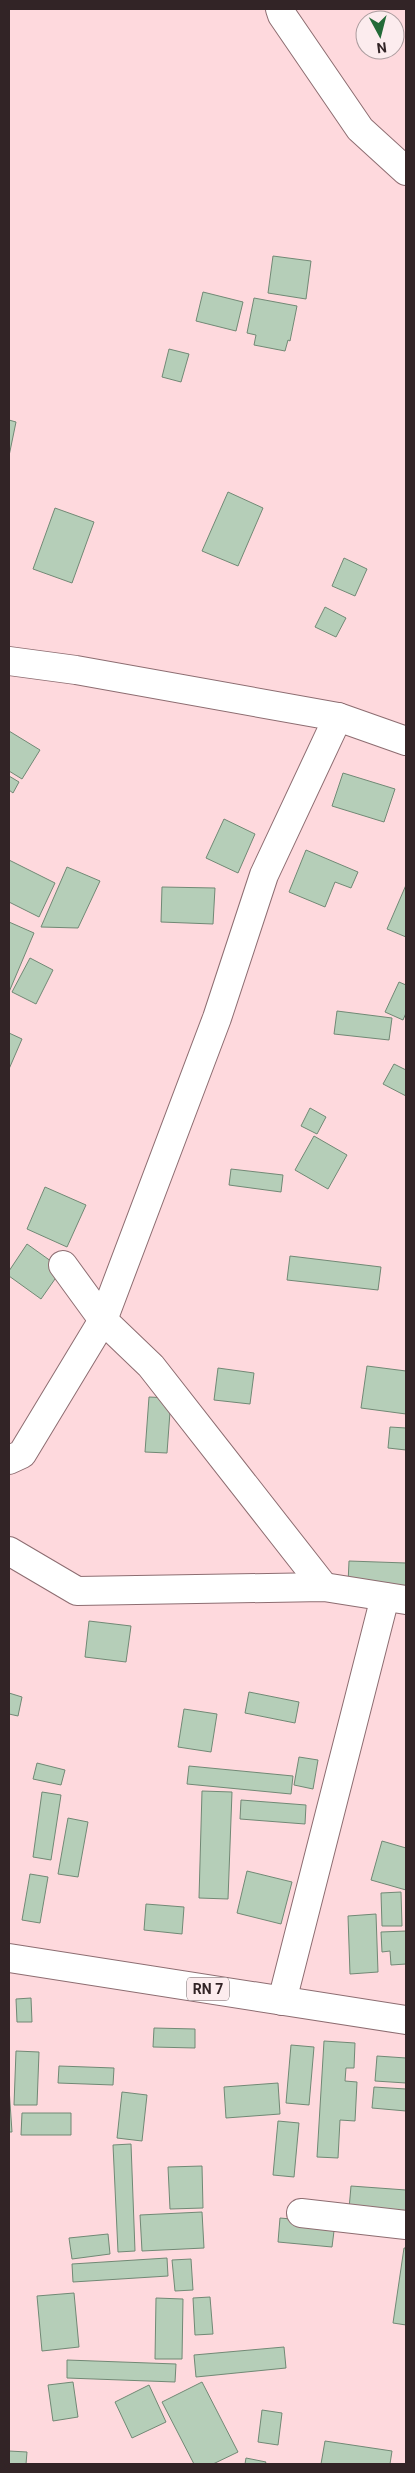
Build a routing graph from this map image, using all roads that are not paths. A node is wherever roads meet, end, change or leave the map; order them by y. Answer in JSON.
{"nodes":[{"id":1,"x":280,"y":9,"type":"edge"},
{"id":2,"x":406,"y":171,"type":"edge"},
{"id":3,"x":9,"y":661,"type":"edge"},
{"id":4,"x":338,"y":717,"type":"junction"},
{"id":5,"x":406,"y":741,"type":"edge"},
{"id":6,"x":63,"y":1265,"type":"dead end"},
{"id":7,"x":103,"y":1320,"type":"junction"},
{"id":8,"x":9,"y":1460,"type":"edge"},
{"id":9,"x":9,"y":1551,"type":"edge"},
{"id":10,"x":324,"y":1587,"type":"junction"},
{"id":11,"x":396,"y":1599,"type":"edge"},
{"id":12,"x":9,"y":1958,"type":"edge"},
{"id":13,"x":282,"y":2001,"type":"junction"},
{"id":14,"x":406,"y":2020,"type":"edge"},
{"id":15,"x":301,"y":2213,"type":"dead end"},
{"id":16,"x":406,"y":2225,"type":"edge"}],
"edges":[{"from":1,"to":2,"type":"street"},
{"from":3,"to":4,"type":"street"},
{"from":4,"to":5,"type":"street"},
{"from":4,"to":7,"type":"street"},
{"from":6,"to":7,"type":"street"},
{"from":7,"to":8,"type":"street"},
{"from":7,"to":10,"type":"street"},
{"from":9,"to":10,"type":"street"},
{"from":10,"to":11,"type":"street"},
{"from":11,"to":13,"type":"street"},
{"from":12,"to":13,"type":"street","number":"RN 7"},
{"from":13,"to":14,"type":"street","number":"RN 7"},
{"from":15,"to":16,"type":"street"}]}
